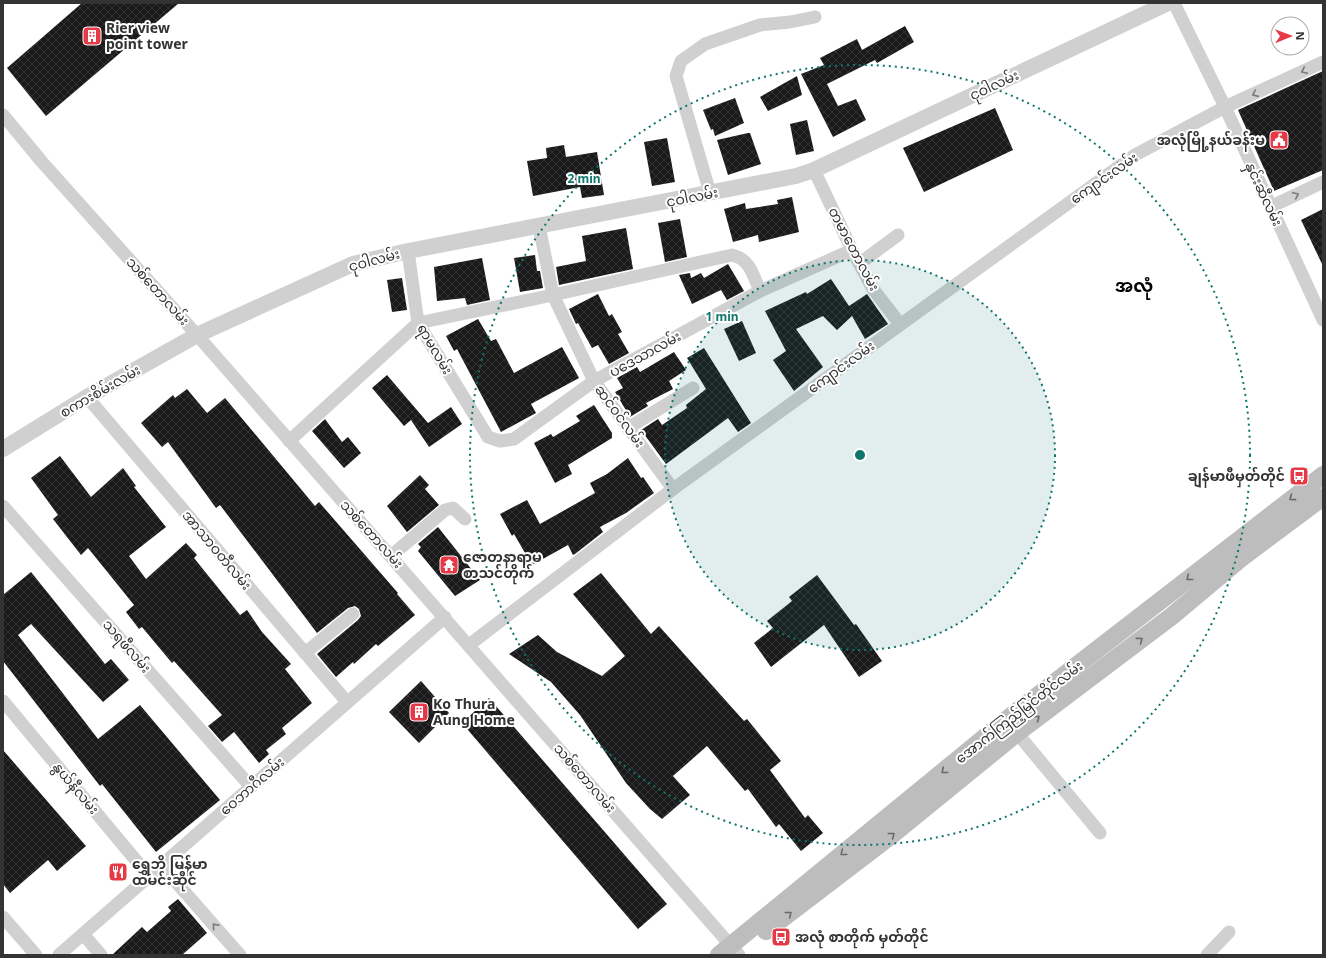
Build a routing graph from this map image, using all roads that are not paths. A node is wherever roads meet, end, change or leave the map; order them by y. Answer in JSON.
{"nodes":[{"id":1,"x":1168,"y":3,"type":"edge"},
{"id":2,"x":1174,"y":3,"type":"edge"},
{"id":3,"x":815,"y":17,"type":"dead end"},
{"id":4,"x":1323,"y":62,"type":"edge"},
{"id":5,"x":1224,"y":107,"type":"junction"},
{"id":6,"x":3,"y":115,"type":"edge"},
{"id":7,"x":814,"y":170,"type":"junction"},
{"id":8,"x":1323,"y":182,"type":"edge"},
{"id":9,"x":710,"y":193,"type":"junction"},
{"id":10,"x":1270,"y":207,"type":"junction"},
{"id":11,"x":538,"y":226,"type":"junction"},
{"id":12,"x":898,"y":235,"type":"dead end"},
{"id":13,"x":852,"y":250,"type":"junction"},
{"id":14,"x":408,"y":251,"type":"junction"},
{"id":15,"x":860,"y":263,"type":"junction"},
{"id":16,"x":760,"y":291,"type":"junction"},
{"id":17,"x":553,"y":295,"type":"junction"},
{"id":18,"x":1318,"y":299,"type":"edge"},
{"id":19,"x":1323,"y":320,"type":"edge"},
{"id":20,"x":418,"y":323,"type":"junction"},
{"id":21,"x":900,"y":324,"type":"junction"},
{"id":22,"x":197,"y":335,"type":"junction"},
{"id":23,"x":594,"y":381,"type":"junction"},
{"id":24,"x":693,"y":388,"type":"dead end"},
{"id":25,"x":87,"y":397,"type":"junction"},
{"id":26,"x":628,"y":428,"type":"junction"},
{"id":27,"x":488,"y":437,"type":"joint"},
{"id":28,"x":289,"y":441,"type":"junction"},
{"id":29,"x":3,"y":449,"type":"edge"},
{"id":30,"x":1323,"y":475,"type":"edge"},
{"id":31,"x":673,"y":489,"type":"junction"},
{"id":32,"x":1323,"y":496,"type":"edge"},
{"id":33,"x":3,"y":506,"type":"edge"},
{"id":34,"x":466,"y":520,"type":"dead end"},
{"id":35,"x":391,"y":556,"type":"junction"},
{"id":36,"x":1220,"y":565,"type":"junction"},
{"id":37,"x":353,"y":614,"type":"dead end"},
{"id":38,"x":445,"y":617,"type":"junction"},
{"id":39,"x":469,"y":645,"type":"junction"},
{"id":40,"x":305,"y":653,"type":"junction"},
{"id":41,"x":3,"y":701,"type":"edge"},
{"id":42,"x":347,"y":702,"type":"junction"},
{"id":43,"x":1012,"y":727,"type":"junction"},
{"id":44,"x":251,"y":787,"type":"junction"},
{"id":45,"x":1100,"y":833,"type":"dead end"},
{"id":46,"x":161,"y":865,"type":"junction"},
{"id":47,"x":149,"y":876,"type":"junction"},
{"id":48,"x":3,"y":917,"type":"edge"},
{"id":49,"x":1229,"y":932,"type":"dead end"},
{"id":50,"x":83,"y":934,"type":"junction"},
{"id":51,"x":732,"y":953,"type":"edge"},
{"id":52,"x":36,"y":955,"type":"edge"},
{"id":53,"x":59,"y":955,"type":"edge"},
{"id":54,"x":101,"y":955,"type":"edge"},
{"id":55,"x":240,"y":955,"type":"edge"},
{"id":56,"x":1206,"y":955,"type":"edge"}],
"edges":[{"from":1,"to":7,"type":"street","name":"ငုဝါလမ်း"},
{"from":2,"to":5,"type":"street","name":"နှင်းဆီလမ်း"},
{"from":3,"to":9,"type":"street"},
{"from":4,"to":5,"type":"street","name":"ကျောင်းလမ်း","one_way":true},
{"from":5,"to":10,"type":"street","name":"နှင်းဆီလမ်း"},
{"from":5,"to":21,"type":"street","name":"ကျောင်းလမ်း"},
{"from":6,"to":22,"type":"street","name":"သစ်တောလမ်း"},
{"from":7,"to":9,"type":"street","name":"ငုဝါလမ်း"},
{"from":7,"to":13,"type":"street","name":"တမာတောလမ်း"},
{"from":10,"to":8,"type":"street","one_way":true},
{"from":9,"to":11,"type":"street","name":"ငုဝါလမ်း"},
{"from":10,"to":18,"type":"street","name":"နှင်းဆီလမ်း"},
{"from":11,"to":14,"type":"street","name":"ငုဝါလမ်း"},
{"from":11,"to":17,"type":"street","name":"ဆင်ဝင်လမ်း"},
{"from":12,"to":15,"type":"street"},
{"from":13,"to":15,"type":"street","name":"တမာတောလမ်း"},
{"from":13,"to":16,"type":"street","name":"ပဒေသာလမ်း"},
{"from":14,"to":20,"type":"street","name":"ရာမလမ်း"},
{"from":14,"to":22,"type":"street","name":"ငုဝါလမ်း"},
{"from":15,"to":21,"type":"street","name":"တမာတောလမ်း"},
{"from":16,"to":17,"type":"street"},
{"from":16,"to":23,"type":"street","name":"ပဒေသာလမ်း"},
{"from":17,"to":20,"type":"street"},
{"from":17,"to":23,"type":"street","name":"ဆင်ဝင်လမ်း"},
{"from":18,"to":19,"type":"street","name":"နှင်းဆီလမ်း"},
{"from":20,"to":27,"type":"street","name":"ရာမလမ်း"},
{"from":20,"to":28,"type":"street"},
{"from":21,"to":31,"type":"street","name":"ကျောင်းလမ်း"},
{"from":22,"to":25,"type":"street","name":"စကားစိမ်းလမ်း"},
{"from":22,"to":28,"type":"street","name":"သစ်တောလမ်း"},
{"from":23,"to":26,"type":"street","name":"ဆင်ဝင်လမ်း"},
{"from":23,"to":27,"type":"street","name":"ပဒေသာလမ်း"},
{"from":24,"to":26,"type":"street"},
{"from":25,"to":29,"type":"street","name":"စကားစိမ်းလမ်း"},
{"from":25,"to":40,"type":"street","name":"အာသာဝတီလမ်း"},
{"from":26,"to":31,"type":"street","name":"ဆင်ဝင်လမ်း"},
{"from":28,"to":35,"type":"street","name":"သစ်တောလမ်း"},
{"from":30,"to":36,"type":"main road","name":"အောက်ကြည့်မြင်တိုင်လမ်း","one_way":true},
{"from":31,"to":39,"type":"street","name":"ကျောင်းလမ်း"},
{"from":32,"to":36,"type":"main road","name":"အောက်ကြည့်မြင်တိုင်လမ်း"},
{"from":33,"to":44,"type":"street","name":"သရဖီလမ်း"},
{"from":34,"to":35,"type":"street"},
{"from":35,"to":38,"type":"street","name":"သစ်တောလမ်း"},
{"from":36,"to":43,"type":"main road","name":"အောက်ကြည့်မြင်တိုင်လမ်း"},
{"from":37,"to":40,"type":"street"},
{"from":38,"to":39,"type":"street","name":"သစ်တောလမ်း"},
{"from":38,"to":42,"type":"street","name":"ဝေဘာဂီလမ်း"},
{"from":39,"to":51,"type":"street","name":"သစ်တောလမ်း"},
{"from":40,"to":42,"type":"street","name":"အာသာဝတီလမ်း"},
{"from":41,"to":47,"type":"street","name":"နွယ်နီလမ်း"},
{"from":42,"to":44,"type":"street","name":"ဝေဘာဂီလမ်း"},
{"from":43,"to":45,"type":"street"},
{"from":43,"to":51,"type":"main road","name":"အောက်ကြည့်မြင်တိုင်လမ်း"},
{"from":44,"to":46,"type":"street","name":"ဝေဘာဂီလမ်း"},
{"from":46,"to":47,"type":"street","name":"ဝေဘာဂီလမ်း"},
{"from":55,"to":46,"type":"street","one_way":true},
{"from":47,"to":50,"type":"street","name":"ဝေဘာဂီလမ်း"},
{"from":48,"to":52,"type":"street"},
{"from":49,"to":56,"type":"street"},
{"from":50,"to":53,"type":"street","name":"ဝေဘာဂီလမ်း"},
{"from":50,"to":54,"type":"street"}]}
